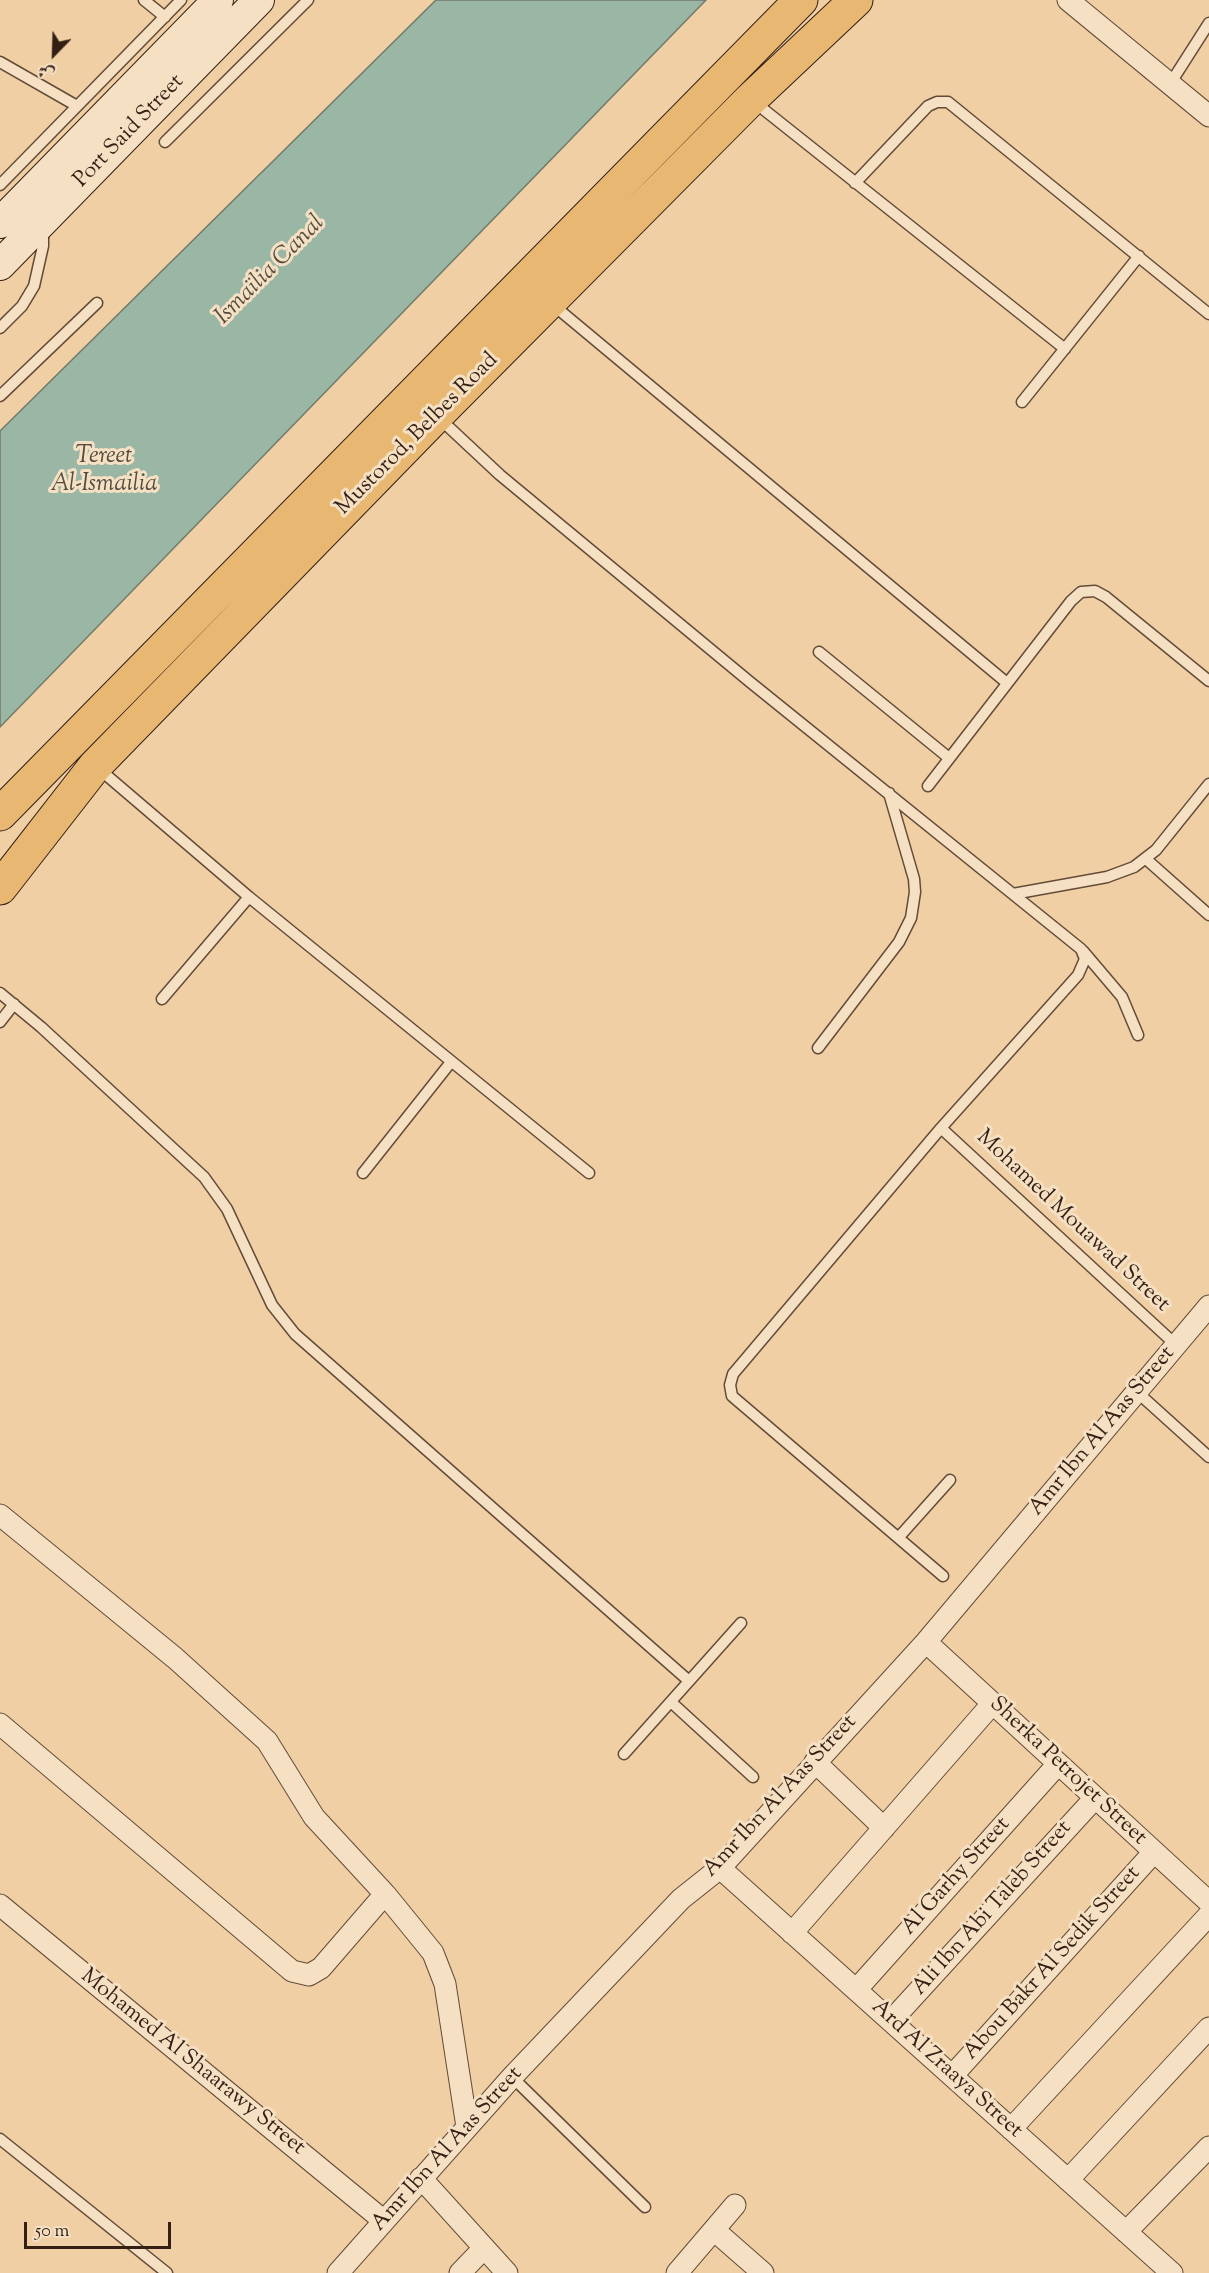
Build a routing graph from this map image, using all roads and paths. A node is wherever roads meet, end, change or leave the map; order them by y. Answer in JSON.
{"nodes":[{"id":1,"x":144,"y":0,"type":"edge"},
{"id":2,"x":181,"y":0,"type":"edge"},
{"id":3,"x":218,"y":0,"type":"edge"},
{"id":4,"x":259,"y":0,"type":"edge"},
{"id":5,"x":308,"y":0,"type":"edge"},
{"id":6,"x":801,"y":0,"type":"edge"},
{"id":7,"x":856,"y":0,"type":"edge"},
{"id":8,"x":1068,"y":0,"type":"edge"},
{"id":9,"x":165,"y":17,"type":"junction"},
{"id":10,"x":1209,"y":23,"type":"edge"},
{"id":11,"x":0,"y":62,"type":"edge"},
{"id":12,"x":1170,"y":84,"type":"junction"},
{"id":13,"x":751,"y":99,"type":"junction"},
{"id":14,"x":77,"y":106,"type":"junction"},
{"id":15,"x":1209,"y":116,"type":"edge"},
{"id":16,"x":165,"y":142,"type":"dead end"},
{"id":17,"x":855,"y":183,"type":"junction"},
{"id":18,"x":0,"y":185,"type":"edge"},
{"id":19,"x":43,"y":220,"type":"junction"},
{"id":20,"x":0,"y":223,"type":"edge"},
{"id":21,"x":1139,"y":256,"type":"junction"},
{"id":22,"x":0,"y":265,"type":"edge"},
{"id":23,"x":550,"y":302,"type":"junction"},
{"id":24,"x":97,"y":303,"type":"dead end"},
{"id":25,"x":1209,"y":314,"type":"edge"},
{"id":26,"x":0,"y":328,"type":"edge"},
{"id":27,"x":1065,"y":349,"type":"junction"},
{"id":28,"x":0,"y":396,"type":"edge"},
{"id":29,"x":1022,"y":402,"type":"dead end"},
{"id":30,"x":436,"y":416,"type":"junction"},
{"id":31,"x":819,"y":652,"type":"dead end"},
{"id":32,"x":1209,"y":681,"type":"edge"},
{"id":33,"x":1007,"y":683,"type":"junction"},
{"id":34,"x":949,"y":758,"type":"junction"},
{"id":35,"x":95,"y":766,"type":"junction"},
{"id":36,"x":928,"y":786,"type":"dead end"},
{"id":37,"x":1208,"y":788,"type":"edge"},
{"id":38,"x":889,"y":793,"type":"junction"},
{"id":39,"x":0,"y":814,"type":"edge"},
{"id":40,"x":1146,"y":860,"type":"junction"},
{"id":41,"x":0,"y":888,"type":"edge"},
{"id":42,"x":1013,"y":894,"type":"junction"},
{"id":43,"x":249,"y":897,"type":"junction"},
{"id":44,"x":1209,"y":915,"type":"edge"},
{"id":45,"x":1081,"y":949,"type":"junction"},
{"id":46,"x":0,"y":993,"type":"edge"},
{"id":47,"x":162,"y":999,"type":"dead end"},
{"id":48,"x":14,"y":1004,"type":"junction"},
{"id":49,"x":0,"y":1022,"type":"edge"},
{"id":50,"x":1138,"y":1035,"type":"dead end"},
{"id":51,"x":818,"y":1048,"type":"dead end"},
{"id":52,"x":451,"y":1062,"type":"junction"},
{"id":53,"x":941,"y":1128,"type":"junction"},
{"id":54,"x":363,"y":1173,"type":"dead end"},
{"id":55,"x":589,"y":1173,"type":"dead end"},
{"id":56,"x":1209,"y":1306,"type":"edge"},
{"id":57,"x":1176,"y":1345,"type":"junction"},
{"id":58,"x":1137,"y":1392,"type":"junction"},
{"id":59,"x":1209,"y":1457,"type":"edge"},
{"id":60,"x":950,"y":1480,"type":"dead end"},
{"id":61,"x":0,"y":1515,"type":"edge"},
{"id":62,"x":899,"y":1537,"type":"junction"},
{"id":63,"x":943,"y":1576,"type":"dead end"},
{"id":64,"x":741,"y":1623,"type":"dead end"},
{"id":65,"x":926,"y":1642,"type":"junction"},
{"id":66,"x":689,"y":1680,"type":"junction"},
{"id":67,"x":670,"y":1702,"type":"junction"},
{"id":68,"x":992,"y":1704,"type":"junction"},
{"id":69,"x":0,"y":1724,"type":"edge"},
{"id":70,"x":624,"y":1755,"type":"dead end"},
{"id":71,"x":815,"y":1762,"type":"junction"},
{"id":72,"x":1058,"y":1764,"type":"junction"},
{"id":73,"x":753,"y":1777,"type":"dead end"},
{"id":74,"x":1095,"y":1798,"type":"junction"},
{"id":75,"x":884,"y":1828,"type":"junction"},
{"id":76,"x":1154,"y":1852,"type":"junction"},
{"id":77,"x":720,"y":1868,"type":"junction"},
{"id":78,"x":385,"y":1894,"type":"junction"},
{"id":79,"x":1209,"y":1902,"type":"edge"},
{"id":80,"x":0,"y":1905,"type":"edge"},
{"id":81,"x":1209,"y":1915,"type":"edge"},
{"id":82,"x":792,"y":1933,"type":"junction"},
{"id":83,"x":856,"y":1990,"type":"junction"},
{"id":84,"x":891,"y":2021,"type":"junction"},
{"id":85,"x":1209,"y":2028,"type":"edge"},
{"id":86,"x":952,"y":2076,"type":"junction"},
{"id":87,"x":512,"y":2077,"type":"junction"},
{"id":88,"x":467,"y":2127,"type":"junction"},
{"id":89,"x":1011,"y":2129,"type":"junction"},
{"id":90,"x":0,"y":2139,"type":"edge"},
{"id":91,"x":1209,"y":2147,"type":"edge"},
{"id":92,"x":421,"y":2178,"type":"junction"},
{"id":93,"x":1068,"y":2180,"type":"junction"},
{"id":94,"x":735,"y":2205,"type":"dead end"},
{"id":95,"x":645,"y":2207,"type":"dead end"},
{"id":96,"x":384,"y":2221,"type":"junction"},
{"id":97,"x":714,"y":2230,"type":"junction"},
{"id":98,"x":1126,"y":2232,"type":"junction"},
{"id":99,"x":484,"y":2248,"type":"junction"},
{"id":100,"x":166,"y":2273,"type":"edge"},
{"id":101,"x":338,"y":2273,"type":"edge"},
{"id":102,"x":460,"y":2273,"type":"edge"},
{"id":103,"x":507,"y":2273,"type":"edge"},
{"id":104,"x":677,"y":2273,"type":"edge"},
{"id":105,"x":763,"y":2273,"type":"edge"},
{"id":106,"x":1172,"y":2273,"type":"edge"}],
"edges":[{"from":1,"to":9,"type":"lane"},
{"from":2,"to":9,"type":"lane"},
{"from":3,"to":20,"type":"main road","name":"Port Said Street"},
{"from":4,"to":19,"type":"main road","name":"Port Said Street"},
{"from":5,"to":16,"type":"lane"},
{"from":6,"to":39,"type":"main road","name":"Mustorod, Belbes Road"},
{"from":7,"to":13,"type":"main road","name":"Mustorod, Belbes Road"},
{"from":8,"to":12,"type":"street"},
{"from":9,"to":14,"type":"lane"},
{"from":10,"to":12,"type":"lane"},
{"from":11,"to":14,"type":"lane"},
{"from":12,"to":15,"type":"street"},
{"from":13,"to":17,"type":"lane"},
{"from":13,"to":23,"type":"main road","name":"Mustorod, Belbes Road"},
{"from":14,"to":18,"type":"lane"},
{"from":17,"to":21,"type":"lane"},
{"from":17,"to":27,"type":"lane"},
{"from":19,"to":22,"type":"main road","name":"Port Said Street"},
{"from":19,"to":26,"type":"lane"},
{"from":21,"to":25,"type":"lane"},
{"from":21,"to":27,"type":"lane"},
{"from":23,"to":30,"type":"main road","name":"Mustorod, Belbes Road"},
{"from":23,"to":33,"type":"lane"},
{"from":24,"to":28,"type":"lane"},
{"from":27,"to":29,"type":"lane"},
{"from":30,"to":35,"type":"main road","name":"Mustorod, Belbes Road"},
{"from":30,"to":38,"type":"lane"},
{"from":31,"to":34,"type":"lane"},
{"from":32,"to":33,"type":"lane"},
{"from":33,"to":34,"type":"lane"},
{"from":34,"to":36,"type":"lane"},
{"from":35,"to":41,"type":"main road","name":"Mustorod, Belbes Road"},
{"from":35,"to":43,"type":"lane"},
{"from":37,"to":40,"type":"lane"},
{"from":38,"to":42,"type":"lane"},
{"from":38,"to":51,"type":"lane"},
{"from":40,"to":42,"type":"lane"},
{"from":40,"to":44,"type":"lane"},
{"from":42,"to":45,"type":"lane"},
{"from":43,"to":47,"type":"lane"},
{"from":43,"to":52,"type":"lane"},
{"from":45,"to":50,"type":"lane"},
{"from":45,"to":53,"type":"lane"},
{"from":46,"to":48,"type":"lane"},
{"from":48,"to":49,"type":"lane"},
{"from":48,"to":66,"type":"lane"},
{"from":52,"to":54,"type":"lane"},
{"from":52,"to":55,"type":"lane"},
{"from":53,"to":57,"type":"lane","name":"Mohamed Mouawad Street"},
{"from":53,"to":62,"type":"lane"},
{"from":56,"to":57,"type":"street","name":"Amr Ibn Al Aas Street"},
{"from":57,"to":58,"type":"street","name":"Amr Ibn Al Aas Street"},
{"from":58,"to":59,"type":"lane"},
{"from":58,"to":65,"type":"street","name":"Amr Ibn Al Aas Street"},
{"from":60,"to":62,"type":"lane"},
{"from":61,"to":78,"type":"street"},
{"from":62,"to":63,"type":"lane"},
{"from":64,"to":66,"type":"lane"},
{"from":65,"to":68,"type":"street","name":"Sherka Petrojet Street"},
{"from":65,"to":71,"type":"street","name":"Amr Ibn Al Aas Street"},
{"from":66,"to":67,"type":"lane"},
{"from":67,"to":70,"type":"lane"},
{"from":67,"to":73,"type":"lane"},
{"from":68,"to":72,"type":"street","name":"Sherka Petrojet Street"},
{"from":68,"to":75,"type":"street"},
{"from":69,"to":78,"type":"street"},
{"from":71,"to":75,"type":"street"},
{"from":71,"to":77,"type":"street","name":"Amr Ibn Al Aas Street"},
{"from":72,"to":74,"type":"street","name":"Sherka Petrojet Street"},
{"from":72,"to":83,"type":"street","name":"Al Garhy Street"},
{"from":74,"to":76,"type":"street","name":"Sherka Petrojet Street"},
{"from":74,"to":84,"type":"street","name":"Ali Ibn Abi Taleb Street"},
{"from":75,"to":82,"type":"street"},
{"from":76,"to":79,"type":"street","name":"Sherka Petrojet Street"},
{"from":76,"to":86,"type":"street","name":"Abou Bakr Al Sedik Street"},
{"from":77,"to":82,"type":"street","name":"Ard Al Zraaya Street"},
{"from":77,"to":87,"type":"street","name":"Amr Ibn Al Aas Street"},
{"from":78,"to":88,"type":"street"},
{"from":80,"to":96,"type":"street","name":"Mohamed Al Shaarawy Street"},
{"from":81,"to":89,"type":"street"},
{"from":82,"to":83,"type":"street","name":"Ard Al Zraaya Street"},
{"from":83,"to":84,"type":"street","name":"Ard Al Zraaya Street"},
{"from":84,"to":86,"type":"street","name":"Ard Al Zraaya Street"},
{"from":85,"to":93,"type":"street"},
{"from":86,"to":89,"type":"street","name":"Ard Al Zraaya Street"},
{"from":87,"to":88,"type":"street","name":"Amr Ibn Al Aas Street"},
{"from":87,"to":95,"type":"lane"},
{"from":88,"to":92,"type":"street","name":"Amr Ibn Al Aas Street"},
{"from":89,"to":93,"type":"street","name":"Ard Al Zraaya Street"},
{"from":90,"to":100,"type":"lane"},
{"from":91,"to":98,"type":"street"},
{"from":92,"to":96,"type":"street","name":"Amr Ibn Al Aas Street"},
{"from":92,"to":99,"type":"street"},
{"from":93,"to":98,"type":"street","name":"Ard Al Zraaya Street"},
{"from":94,"to":97,"type":"street"},
{"from":96,"to":101,"type":"street","name":"Amr Ibn Al Aas Street"},
{"from":97,"to":104,"type":"street"},
{"from":97,"to":105,"type":"street"},
{"from":98,"to":106,"type":"street","name":"Ard Al Zraaya Street"},
{"from":99,"to":102,"type":"street"},
{"from":99,"to":103,"type":"street"}]}
